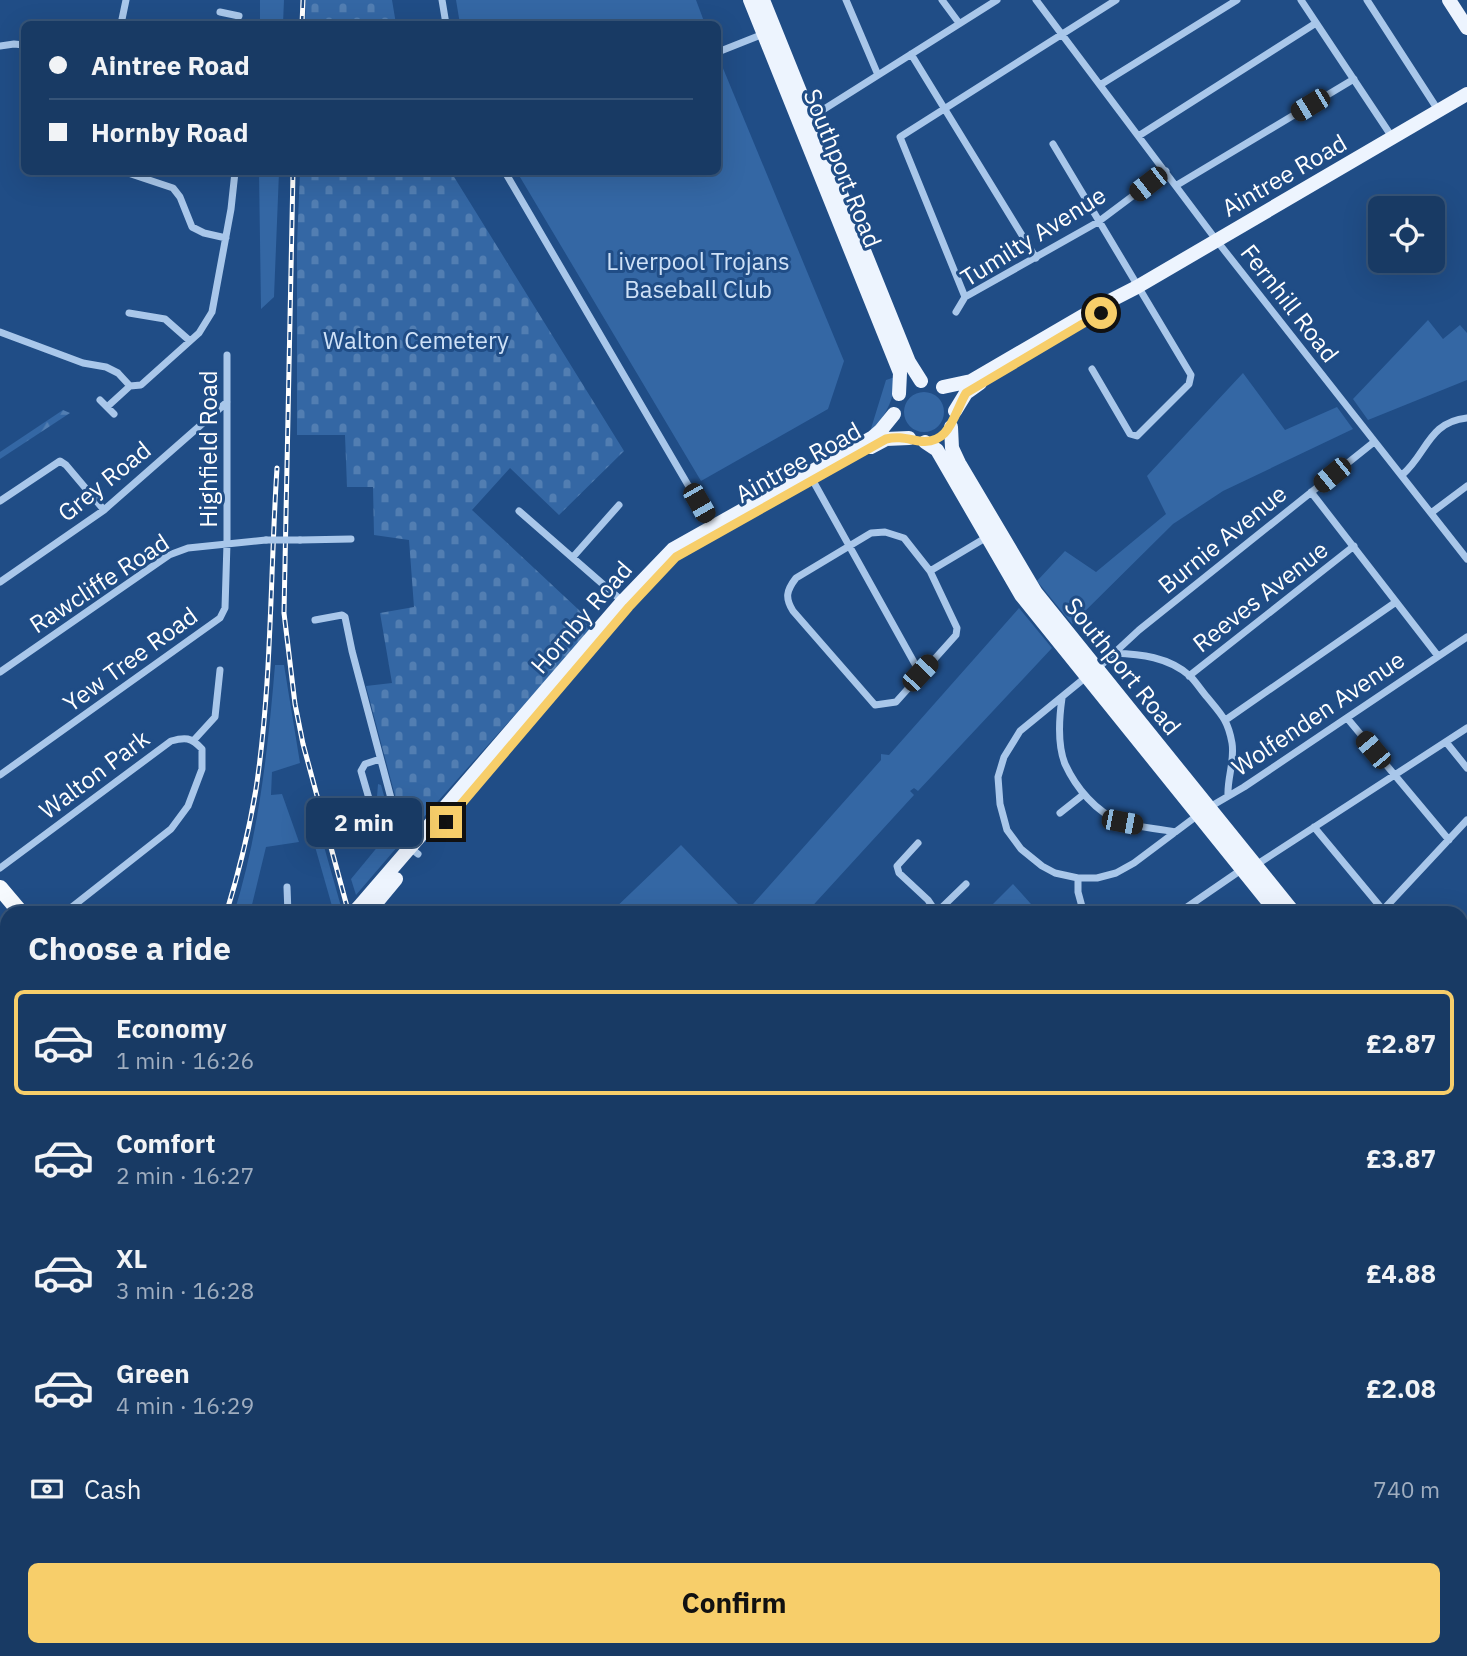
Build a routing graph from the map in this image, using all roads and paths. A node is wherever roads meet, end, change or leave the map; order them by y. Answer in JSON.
{"nodes":[{"id":1,"x":126,"y":0,"type":"edge"},
{"id":2,"x":442,"y":0,"type":"edge"},
{"id":3,"x":750,"y":0,"type":"edge"},
{"id":4,"x":763,"y":0,"type":"edge"},
{"id":5,"x":846,"y":0,"type":"edge"},
{"id":6,"x":942,"y":0,"type":"edge"},
{"id":7,"x":997,"y":0,"type":"edge"},
{"id":8,"x":1036,"y":0,"type":"edge"},
{"id":9,"x":1116,"y":0,"type":"edge"},
{"id":10,"x":1237,"y":0,"type":"edge"},
{"id":11,"x":1301,"y":0,"type":"edge"},
{"id":12,"x":1367,"y":0,"type":"edge"},
{"id":13,"x":1449,"y":0,"type":"edge"},
{"id":14,"x":220,"y":12,"type":"dead end"},
{"id":15,"x":122,"y":21,"type":"edge"},
{"id":16,"x":233,"y":21,"type":"edge"},
{"id":17,"x":446,"y":21,"type":"edge"},
{"id":18,"x":960,"y":23,"type":"junction"},
{"id":19,"x":1316,"y":23,"type":"junction"},
{"id":20,"x":1466,"y":25,"type":"edge"},
{"id":21,"x":769,"y":31,"type":"junction"},
{"id":22,"x":1063,"y":34,"type":"junction"},
{"id":23,"x":21,"y":45,"type":"edge"},
{"id":24,"x":0,"y":46,"type":"edge"},
{"id":25,"x":721,"y":51,"type":"edge"},
{"id":26,"x":911,"y":54,"type":"junction"},
{"id":27,"x":878,"y":75,"type":"junction"},
{"id":28,"x":1354,"y":79,"type":"junction"},
{"id":29,"x":1100,"y":85,"type":"junction"},
{"id":30,"x":1467,"y":94,"type":"edge"},
{"id":31,"x":944,"y":108,"type":"junction"},
{"id":32,"x":1438,"y":111,"type":"junction"},
{"id":33,"x":805,"y":120,"type":"junction"},
{"id":34,"x":1140,"y":135,"type":"junction"},
{"id":35,"x":1393,"y":138,"type":"junction"},
{"id":36,"x":1053,"y":144,"type":"dead end"},
{"id":37,"x":1166,"y":171,"type":"junction"},
{"id":38,"x":134,"y":175,"type":"edge"},
{"id":39,"x":234,"y":175,"type":"edge"},
{"id":40,"x":507,"y":175,"type":"edge"},
{"id":41,"x":1177,"y":185,"type":"junction"},
{"id":42,"x":1098,"y":222,"type":"junction"},
{"id":43,"x":226,"y":238,"type":"junction"},
{"id":44,"x":1217,"y":241,"type":"junction"},
{"id":45,"x":1035,"y":258,"type":"junction"},
{"id":46,"x":1131,"y":291,"type":"junction"},
{"id":47,"x":965,"y":297,"type":"junction"},
{"id":48,"x":956,"y":312,"type":"dead end"},
{"id":49,"x":129,"y":313,"type":"dead end"},
{"id":50,"x":0,"y":332,"type":"edge"},
{"id":51,"x":190,"y":341,"type":"junction"},
{"id":52,"x":227,"y":355,"type":"dead end"},
{"id":53,"x":1092,"y":369,"type":"dead end"},
{"id":54,"x":920,"y":380,"type":"junction"},
{"id":55,"x":130,"y":386,"type":"junction"},
{"id":56,"x":943,"y":387,"type":"junction"},
{"id":57,"x":899,"y":394,"type":"junction"},
{"id":58,"x":100,"y":400,"type":"dead end"},
{"id":59,"x":227,"y":402,"type":"junction"},
{"id":60,"x":107,"y":407,"type":"junction"},
{"id":61,"x":955,"y":411,"type":"junction"},
{"id":62,"x":114,"y":414,"type":"dead end"},
{"id":63,"x":894,"y":414,"type":"junction"},
{"id":64,"x":1467,"y":418,"type":"edge"},
{"id":65,"x":951,"y":427,"type":"junction"},
{"id":66,"x":909,"y":438,"type":"junction"},
{"id":67,"x":925,"y":442,"type":"junction"},
{"id":68,"x":1374,"y":442,"type":"junction"},
{"id":69,"x":1402,"y":475,"type":"junction"},
{"id":70,"x":812,"y":479,"type":"junction"},
{"id":71,"x":1467,"y":486,"type":"edge"},
{"id":72,"x":1311,"y":492,"type":"junction"},
{"id":73,"x":0,"y":501,"type":"edge"},
{"id":74,"x":618,"y":505,"type":"dead end"},
{"id":75,"x":104,"y":510,"type":"junction"},
{"id":76,"x":519,"y":511,"type":"dead end"},
{"id":77,"x":1431,"y":513,"type":"junction"},
{"id":78,"x":712,"y":526,"type":"junction"},
{"id":79,"x":987,"y":537,"type":"junction"},
{"id":80,"x":351,"y":539,"type":"dead end"},
{"id":81,"x":227,"y":543,"type":"junction"},
{"id":82,"x":850,"y":546,"type":"junction"},
{"id":83,"x":1354,"y":546,"type":"junction"},
{"id":84,"x":573,"y":557,"type":"junction"},
{"id":85,"x":676,"y":557,"type":"joint"},
{"id":86,"x":1467,"y":559,"type":"edge"},
{"id":87,"x":930,"y":571,"type":"junction"},
{"id":88,"x":0,"y":582,"type":"edge"},
{"id":89,"x":1396,"y":602,"type":"junction"},
{"id":90,"x":626,"y":604,"type":"junction"},
{"id":91,"x":315,"y":620,"type":"dead end"},
{"id":92,"x":1467,"y":637,"type":"edge"},
{"id":93,"x":1113,"y":653,"type":"junction"},
{"id":94,"x":1438,"y":656,"type":"junction"},
{"id":95,"x":220,"y":670,"type":"dead end"},
{"id":96,"x":0,"y":672,"type":"edge"},
{"id":97,"x":920,"y":673,"type":"junction"},
{"id":98,"x":1091,"y":673,"type":"junction"},
{"id":99,"x":1189,"y":676,"type":"junction"},
{"id":100,"x":1062,"y":698,"type":"junction"},
{"id":101,"x":1347,"y":718,"type":"junction"},
{"id":102,"x":1227,"y":719,"type":"junction"},
{"id":103,"x":1467,"y":728,"type":"edge"},
{"id":104,"x":194,"y":740,"type":"junction"},
{"id":105,"x":1446,"y":742,"type":"junction"},
{"id":106,"x":380,"y":759,"type":"junction"},
{"id":107,"x":1467,"y":768,"type":"edge"},
{"id":108,"x":0,"y":775,"type":"edge"},
{"id":109,"x":1394,"y":775,"type":"junction"},
{"id":110,"x":1084,"y":794,"type":"junction"},
{"id":111,"x":1228,"y":796,"type":"junction"},
{"id":112,"x":1060,"y":813,"type":"dead end"},
{"id":113,"x":1199,"y":814,"type":"junction"},
{"id":114,"x":375,"y":817,"type":"junction"},
{"id":115,"x":1467,"y":820,"type":"edge"},
{"id":116,"x":362,"y":821,"type":"dead end"},
{"id":117,"x":1314,"y":827,"type":"junction"},
{"id":118,"x":1175,"y":832,"type":"junction"},
{"id":119,"x":379,"y":833,"type":"dead end"},
{"id":120,"x":1448,"y":840,"type":"junction"},
{"id":121,"x":918,"y":843,"type":"dead end"},
{"id":122,"x":414,"y":852,"type":"junction"},
{"id":123,"x":0,"y":868,"type":"edge"},
{"id":124,"x":1248,"y":868,"type":"junction"},
{"id":125,"x":1078,"y":878,"type":"junction"},
{"id":126,"x":966,"y":884,"type":"dead end"},
{"id":127,"x":287,"y":887,"type":"dead end"},
{"id":128,"x":0,"y":888,"type":"edge"},
{"id":129,"x":15,"y":906,"type":"edge"},
{"id":130,"x":73,"y":906,"type":"edge"},
{"id":131,"x":288,"y":906,"type":"edge"},
{"id":132,"x":364,"y":906,"type":"edge"},
{"id":133,"x":930,"y":906,"type":"edge"},
{"id":134,"x":942,"y":906,"type":"edge"},
{"id":135,"x":1082,"y":906,"type":"edge"},
{"id":136,"x":1189,"y":906,"type":"edge"},
{"id":137,"x":1273,"y":906,"type":"edge"},
{"id":138,"x":1287,"y":906,"type":"edge"},
{"id":139,"x":1380,"y":906,"type":"edge"},
{"id":140,"x":1387,"y":906,"type":"edge"}],
"edges":[{"from":1,"to":15,"type":"street"},
{"from":2,"to":17,"type":"street"},
{"from":3,"to":21,"type":"main road","name":"Southport Road"},
{"from":4,"to":21,"type":"main road","name":"Southport Road"},
{"from":5,"to":27,"type":"street"},
{"from":6,"to":18,"type":"street"},
{"from":7,"to":18,"type":"street"},
{"from":8,"to":22,"type":"street","name":"Fernhill Road"},
{"from":9,"to":22,"type":"street"},
{"from":10,"to":29,"type":"street"},
{"from":11,"to":19,"type":"street"},
{"from":12,"to":32,"type":"street"},
{"from":13,"to":20,"type":"main road"},
{"from":14,"to":16,"type":"street"},
{"from":18,"to":26,"type":"street"},
{"from":19,"to":28,"type":"street"},
{"from":19,"to":34,"type":"street"},
{"from":21,"to":25,"type":"street"},
{"from":21,"to":33,"type":"main road","name":"Southport Road"},
{"from":22,"to":29,"type":"street","name":"Fernhill Road"},
{"from":22,"to":31,"type":"street"},
{"from":23,"to":24,"type":"street"},
{"from":26,"to":27,"type":"street"},
{"from":26,"to":31,"type":"street"},
{"from":27,"to":33,"type":"street"},
{"from":28,"to":35,"type":"street"},
{"from":28,"to":41,"type":"street"},
{"from":29,"to":34,"type":"street","name":"Fernhill Road"},
{"from":30,"to":32,"type":"main road","name":"Aintree Road"},
{"from":31,"to":45,"type":"street"},
{"from":31,"to":47,"type":"street"},
{"from":32,"to":35,"type":"main road","name":"Aintree Road"},
{"from":33,"to":54,"type":"main road","name":"Southport Road"},
{"from":33,"to":57,"type":"main road","name":"Southport Road"},
{"from":34,"to":37,"type":"street","name":"Fernhill Road"},
{"from":35,"to":44,"type":"main road","name":"Aintree Road"},
{"from":36,"to":42,"type":"street"},
{"from":37,"to":41,"type":"street","name":"Fernhill Road"},
{"from":37,"to":42,"type":"street","name":"Tumilty Avenue"},
{"from":38,"to":43,"type":"street"},
{"from":39,"to":43,"type":"street"},
{"from":40,"to":78,"type":"street"},
{"from":41,"to":44,"type":"street","name":"Fernhill Road"},
{"from":42,"to":45,"type":"street","name":"Tumilty Avenue"},
{"from":42,"to":46,"type":"street"},
{"from":43,"to":51,"type":"street"},
{"from":44,"to":46,"type":"main road","name":"Aintree Road"},
{"from":44,"to":68,"type":"street","name":"Fernhill Road"},
{"from":45,"to":47,"type":"street","name":"Tumilty Avenue"},
{"from":46,"to":53,"type":"street"},
{"from":46,"to":56,"type":"main road","name":"Aintree Road"},
{"from":46,"to":61,"type":"main road","name":"Aintree Road"},
{"from":47,"to":48,"type":"street","name":"Tumilty Avenue"},
{"from":49,"to":51,"type":"street"},
{"from":50,"to":55,"type":"street"},
{"from":51,"to":55,"type":"street"},
{"from":52,"to":59,"type":"street","name":"Highfield Road"},
{"from":54,"to":56,"type":"main road"},
{"from":54,"to":57,"type":"main road"},
{"from":55,"to":60,"type":"street"},
{"from":56,"to":61,"type":"main road"},
{"from":57,"to":63,"type":"main road"},
{"from":58,"to":60,"type":"street"},
{"from":59,"to":75,"type":"street","name":"Grey Road"},
{"from":59,"to":81,"type":"street","name":"Highfield Road"},
{"from":60,"to":62,"type":"street"},
{"from":61,"to":65,"type":"main road"},
{"from":63,"to":66,"type":"main road"},
{"from":63,"to":78,"type":"main road","name":"Hornby Road"},
{"from":64,"to":69,"type":"street"},
{"from":65,"to":67,"type":"main road"},
{"from":65,"to":98,"type":"main road","name":"Southport Road"},
{"from":66,"to":67,"type":"main road"},
{"from":66,"to":70,"type":"main road","name":"Aintree Road"},
{"from":67,"to":79,"type":"main road","name":"Southport Road"},
{"from":68,"to":69,"type":"street","name":"Fernhill Road"},
{"from":68,"to":72,"type":"street","name":"Burnie Avenue"},
{"from":69,"to":77,"type":"street","name":"Fernhill Road"},
{"from":70,"to":82,"type":"street"},
{"from":70,"to":85,"type":"main road","name":"Aintree Road"},
{"from":71,"to":77,"type":"street"},
{"from":72,"to":83,"type":"street"},
{"from":72,"to":93,"type":"street","name":"Burnie Avenue"},
{"from":73,"to":75,"type":"street"},
{"from":74,"to":84,"type":"street"},
{"from":75,"to":88,"type":"street","name":"Grey Road"},
{"from":76,"to":84,"type":"street"},
{"from":77,"to":86,"type":"street","name":"Fernhill Road"},
{"from":78,"to":90,"type":"main road","name":"Hornby Road"},
{"from":79,"to":87,"type":"street"},
{"from":79,"to":98,"type":"main road","name":"Southport Road"},
{"from":80,"to":81,"type":"street","name":"Rawcliffe Road","bridge":true},
{"from":81,"to":96,"type":"street","name":"Rawcliffe Road"},
{"from":81,"to":108,"type":"street","name":"Yew Tree Road"},
{"from":82,"to":87,"type":"street"},
{"from":82,"to":97,"type":"street"},
{"from":82,"to":97,"type":"street"},
{"from":83,"to":89,"type":"street"},
{"from":83,"to":99,"type":"street","name":"Reeves Avenue"},
{"from":84,"to":90,"type":"street"},
{"from":85,"to":90,"type":"main road","name":"Hornby Road"},
{"from":87,"to":97,"type":"street"},
{"from":89,"to":94,"type":"street"},
{"from":89,"to":102,"type":"street"},
{"from":90,"to":122,"type":"main road","name":"Hornby Road"},
{"from":91,"to":106,"type":"street"},
{"from":92,"to":94,"type":"street","name":"Wolfenden Avenue"},
{"from":93,"to":98,"type":"street","name":"Burnie Avenue"},
{"from":93,"to":99,"type":"street"},
{"from":94,"to":101,"type":"street","name":"Wolfenden Avenue"},
{"from":95,"to":104,"type":"street"},
{"from":98,"to":100,"type":"street","name":"Burnie Avenue"},
{"from":98,"to":113,"type":"main road","name":"Southport Road"},
{"from":99,"to":102,"type":"street"},
{"from":100,"to":110,"type":"street"},
{"from":100,"to":125,"type":"street","name":"Burnie Avenue"},
{"from":101,"to":109,"type":"street"},
{"from":101,"to":111,"type":"street","name":"Wolfenden Avenue"},
{"from":102,"to":111,"type":"street"},
{"from":103,"to":105,"type":"street"},
{"from":104,"to":123,"type":"street","name":"Walton Park"},
{"from":104,"to":130,"type":"street"},
{"from":105,"to":107,"type":"street"},
{"from":105,"to":109,"type":"street"},
{"from":106,"to":114,"type":"street"},
{"from":106,"to":122,"type":"street"},
{"from":109,"to":117,"type":"street"},
{"from":109,"to":120,"type":"street"},
{"from":110,"to":112,"type":"street"},
{"from":110,"to":118,"type":"street"},
{"from":111,"to":113,"type":"street","name":"Wolfenden Avenue"},
{"from":113,"to":118,"type":"street","name":"Wolfenden Avenue"},
{"from":113,"to":124,"type":"main road","name":"Southport Road"},
{"from":114,"to":116,"type":"street"},
{"from":114,"to":119,"type":"street"},
{"from":115,"to":120,"type":"street"},
{"from":117,"to":124,"type":"street"},
{"from":117,"to":139,"type":"street"},
{"from":118,"to":125,"type":"street","name":"Wolfenden Avenue"},
{"from":120,"to":140,"type":"street"},
{"from":121,"to":133,"type":"street"},
{"from":122,"to":132,"type":"main road","name":"Hornby Road"},
{"from":124,"to":136,"type":"street"},
{"from":124,"to":137,"type":"main road","name":"Southport Road"},
{"from":124,"to":138,"type":"main road","name":"Southport Road"},
{"from":125,"to":135,"type":"street"},
{"from":126,"to":134,"type":"street"},
{"from":127,"to":131,"type":"street"},
{"from":128,"to":129,"type":"highway"}]}
